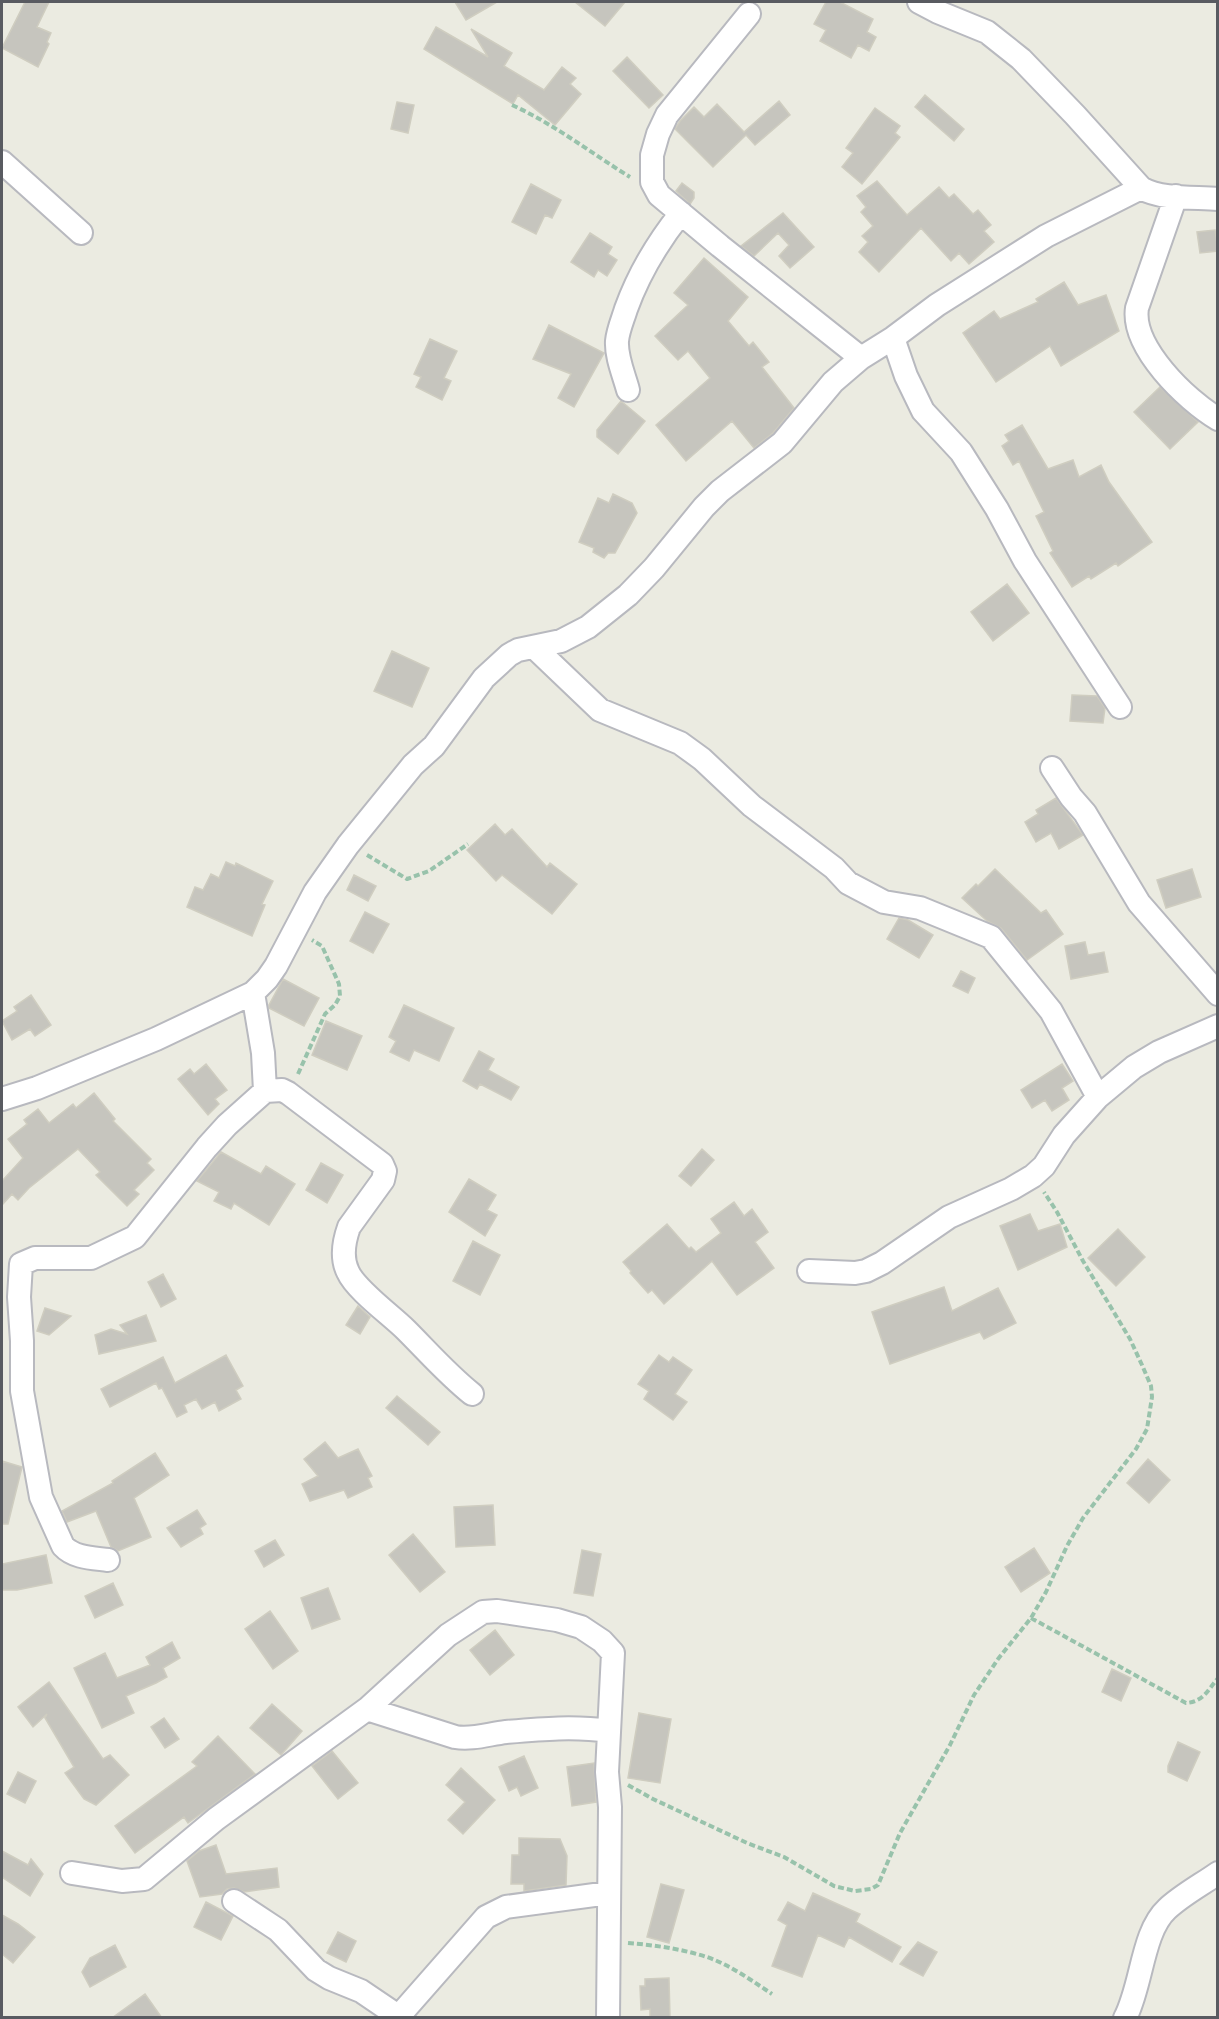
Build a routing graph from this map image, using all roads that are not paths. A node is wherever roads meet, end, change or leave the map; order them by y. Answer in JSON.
{"nodes":[{"id":1,"x":919,"y":2,"type":"edge"},
{"id":2,"x":749,"y":14,"type":"dead end"},
{"id":3,"x":2,"y":162,"type":"edge"},
{"id":4,"x":1141,"y":188,"type":"junction"},
{"id":5,"x":1176,"y":196,"type":"junction"},
{"id":6,"x":1218,"y":199,"type":"edge"},
{"id":7,"x":681,"y":213,"type":"junction"},
{"id":8,"x":81,"y":233,"type":"dead end"},
{"id":9,"x":893,"y":338,"type":"junction"},
{"id":10,"x":861,"y":358,"type":"junction"},
{"id":11,"x":628,"y":390,"type":"dead end"},
{"id":12,"x":1218,"y":419,"type":"edge"},
{"id":13,"x":534,"y":647,"type":"junction"},
{"id":14,"x":1120,"y":707,"type":"dead end"},
{"id":15,"x":1052,"y":768,"type":"dead end"},
{"id":16,"x":253,"y":993,"type":"junction"},
{"id":17,"x":1218,"y":994,"type":"edge"},
{"id":18,"x":1218,"y":1026,"type":"edge"},
{"id":19,"x":265,"y":1091,"type":"junction"},
{"id":20,"x":1098,"y":1097,"type":"junction"},
{"id":21,"x":2,"y":1099,"type":"edge"},
{"id":22,"x":809,"y":1271,"type":"dead end"},
{"id":23,"x":472,"y":1394,"type":"dead end"},
{"id":24,"x":108,"y":1560,"type":"dead end"},
{"id":25,"x":367,"y":1709,"type":"junction"},
{"id":26,"x":609,"y":1731,"type":"junction"},
{"id":27,"x":72,"y":1873,"type":"dead end"},
{"id":28,"x":1218,"y":1873,"type":"edge"},
{"id":29,"x":609,"y":1893,"type":"junction"},
{"id":30,"x":234,"y":1901,"type":"dead end"},
{"id":31,"x":400,"y":2017,"type":"edge"},
{"id":32,"x":608,"y":2018,"type":"edge"},
{"id":33,"x":1125,"y":2018,"type":"edge"}],
"edges":[{"from":1,"to":4,"type":"street"},
{"from":2,"to":7,"type":"street"},
{"from":3,"to":8,"type":"street"},
{"from":4,"to":5,"type":"street"},
{"from":4,"to":9,"type":"street"},
{"from":5,"to":6,"type":"street"},
{"from":5,"to":12,"type":"street"},
{"from":7,"to":10,"type":"street"},
{"from":7,"to":11,"type":"street"},
{"from":9,"to":10,"type":"street"},
{"from":9,"to":14,"type":"street"},
{"from":10,"to":13,"type":"street"},
{"from":13,"to":16,"type":"street"},
{"from":13,"to":20,"type":"street"},
{"from":15,"to":17,"type":"street"},
{"from":16,"to":19,"type":"street"},
{"from":16,"to":21,"type":"street"},
{"from":18,"to":20,"type":"street"},
{"from":19,"to":23,"type":"street"},
{"from":19,"to":24,"type":"street"},
{"from":20,"to":22,"type":"street"},
{"from":25,"to":26,"type":"street"},
{"from":25,"to":26,"type":"street"},
{"from":25,"to":27,"type":"street"},
{"from":26,"to":29,"type":"street"},
{"from":28,"to":33,"type":"street"},
{"from":29,"to":31,"type":"street"},
{"from":29,"to":32,"type":"street"},
{"from":30,"to":31,"type":"street"}]}
